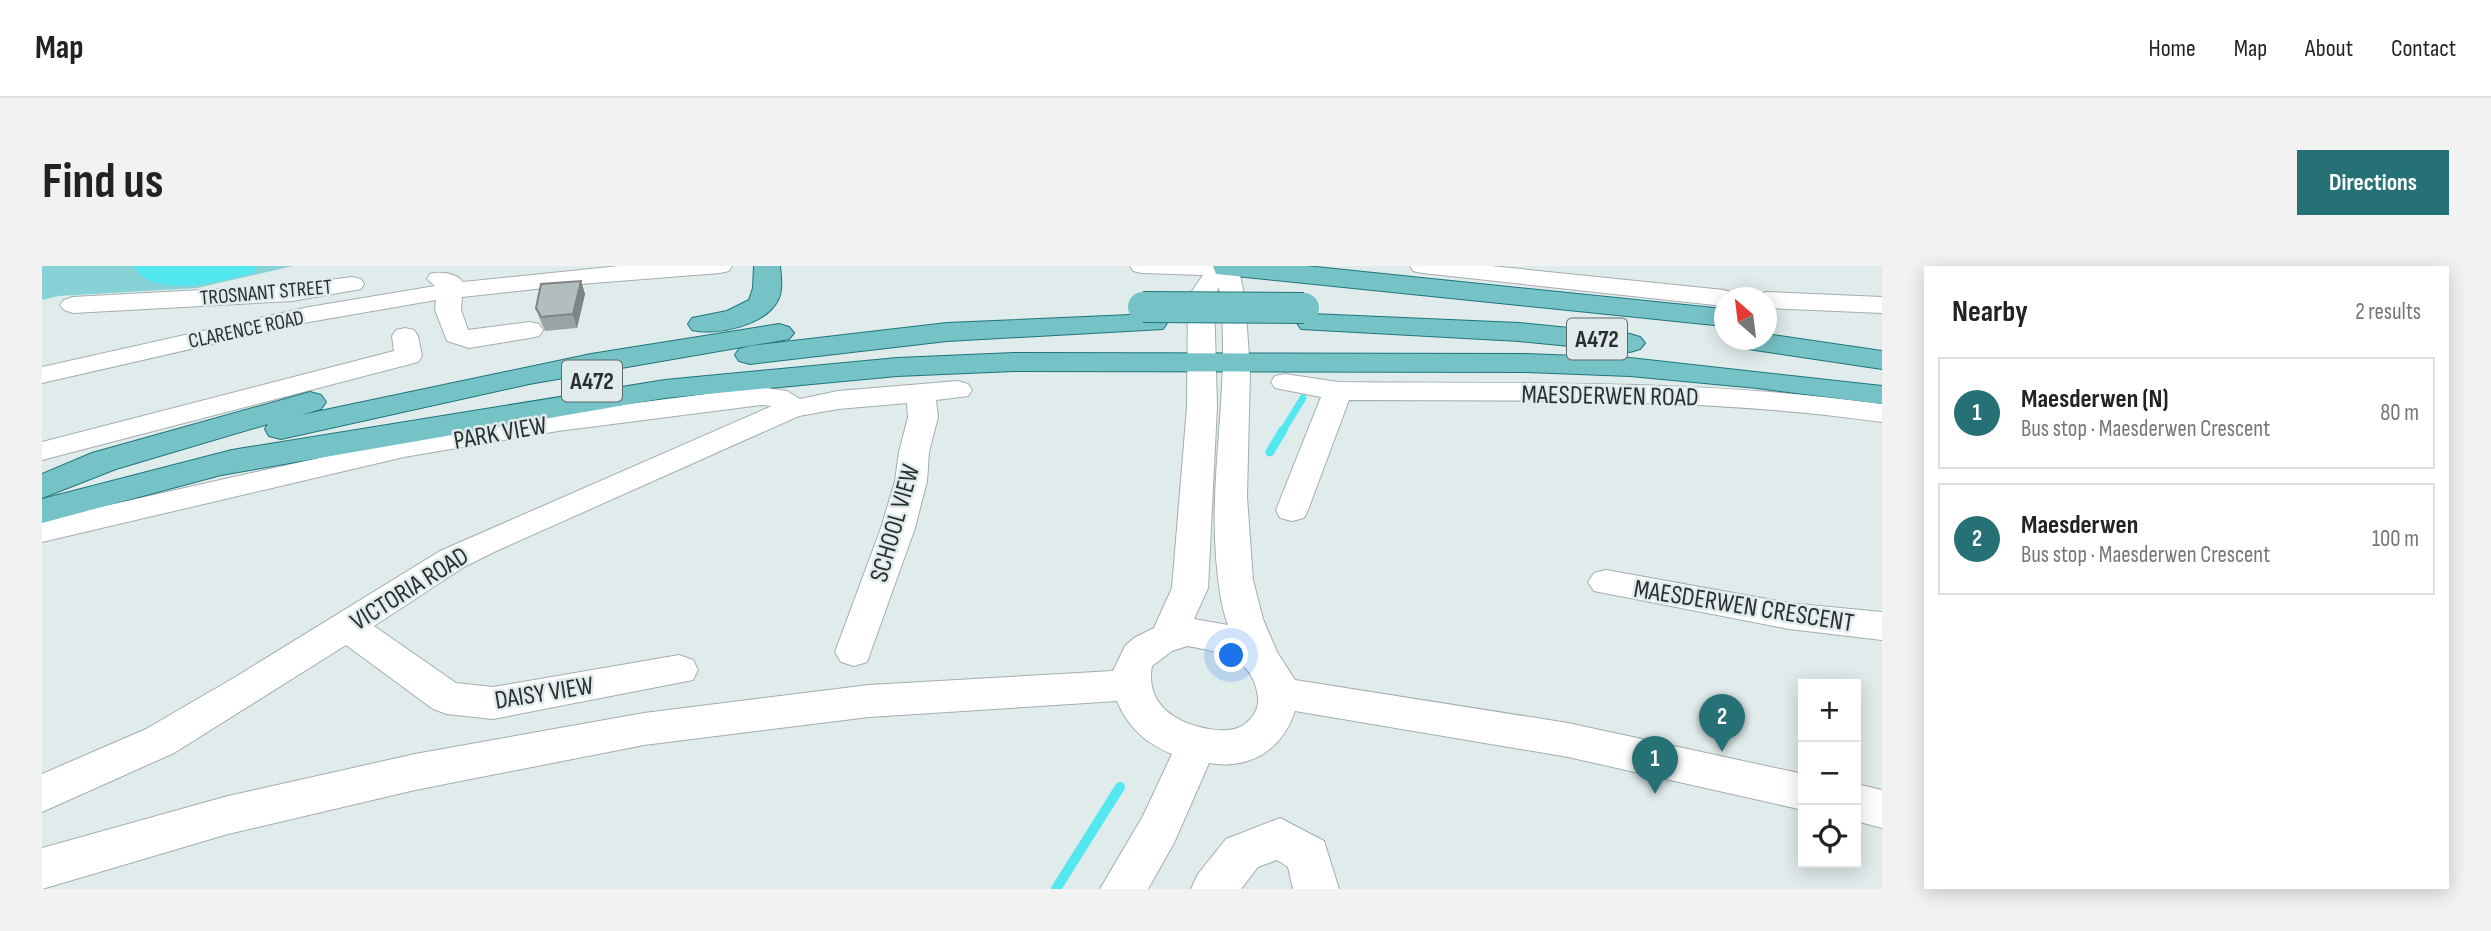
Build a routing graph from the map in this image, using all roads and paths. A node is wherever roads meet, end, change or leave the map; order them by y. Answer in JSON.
{"nodes":[{"id":1,"x":720,"y":266,"type":"edge"},
{"id":2,"x":767,"y":266,"type":"edge"},
{"id":3,"x":1142,"y":266,"type":"edge"},
{"id":4,"x":1422,"y":266,"type":"edge"},
{"id":5,"x":1226,"y":267,"type":"edge"},
{"id":6,"x":452,"y":290,"type":"junction"},
{"id":7,"x":1714,"y":297,"type":"edge"},
{"id":8,"x":1777,"y":300,"type":"edge"},
{"id":9,"x":73,"y":305,"type":"dead end"},
{"id":10,"x":1882,"y":305,"type":"edge"},
{"id":11,"x":1148,"y":315,"type":"junction"},
{"id":12,"x":1307,"y":315,"type":"junction"},
{"id":13,"x":1714,"y":317,"type":"edge"},
{"id":14,"x":1777,"y":326,"type":"edge"},
{"id":15,"x":530,"y":330,"type":"dead end"},
{"id":16,"x":405,"y":336,"type":"dead end"},
{"id":17,"x":1714,"y":336,"type":"edge"},
{"id":18,"x":1777,"y":344,"type":"edge"},
{"id":19,"x":1882,"y":344,"type":"edge"},
{"id":20,"x":1882,"y":360,"type":"edge"},
{"id":21,"x":1236,"y":363,"type":"junction"},
{"id":22,"x":1202,"y":364,"type":"junction"},
{"id":23,"x":42,"y":375,"type":"edge"},
{"id":24,"x":1882,"y":377,"type":"edge"},
{"id":25,"x":1285,"y":382,"type":"dead end"},
{"id":26,"x":958,"y":390,"type":"dead end"},
{"id":27,"x":1338,"y":391,"type":"junction"},
{"id":28,"x":920,"y":392,"type":"junction"},
{"id":29,"x":1882,"y":395,"type":"edge"},
{"id":30,"x":791,"y":410,"type":"junction"},
{"id":31,"x":1882,"y":413,"type":"edge"},
{"id":32,"x":42,"y":451,"type":"edge"},
{"id":33,"x":209,"y":466,"type":"junction"},
{"id":34,"x":42,"y":488,"type":"edge"},
{"id":35,"x":1290,"y":494,"type":"dead end"},
{"id":36,"x":42,"y":511,"type":"edge"},
{"id":37,"x":42,"y":531,"type":"edge"},
{"id":38,"x":1606,"y":582,"type":"dead end"},
{"id":39,"x":347,"y":626,"type":"junction"},
{"id":40,"x":1882,"y":626,"type":"edge"},
{"id":41,"x":1169,"y":635,"type":"junction"},
{"id":42,"x":854,"y":652,"type":"dead end"},
{"id":43,"x":1260,"y":657,"type":"junction"},
{"id":44,"x":679,"y":670,"type":"dead end"},
{"id":45,"x":1132,"y":685,"type":"junction"},
{"id":46,"x":1279,"y":694,"type":"junction"},
{"id":47,"x":1196,"y":745,"type":"junction"},
{"id":48,"x":1798,"y":791,"type":"edge"},
{"id":49,"x":42,"y":794,"type":"edge"},
{"id":50,"x":1861,"y":804,"type":"edge"},
{"id":51,"x":1882,"y":809,"type":"edge"},
{"id":52,"x":42,"y":869,"type":"edge"},
{"id":53,"x":1123,"y":889,"type":"edge"},
{"id":54,"x":1214,"y":889,"type":"edge"},
{"id":55,"x":1316,"y":889,"type":"edge"}],
"edges":[{"from":1,"to":6,"type":"street","name":"CLARENCE ROAD"},
{"from":2,"to":34,"type":"main road"},
{"from":3,"to":5,"type":"street"},
{"from":4,"to":7,"type":"street"},
{"from":5,"to":13,"type":"main road"},
{"from":5,"to":21,"type":"street"},
{"from":5,"to":22,"type":"street"},
{"from":6,"to":9,"type":"street","name":"TROSNANT STREET"},
{"from":6,"to":15,"type":"street"},
{"from":6,"to":23,"type":"street","name":"CLARENCE ROAD"},
{"from":8,"to":10,"type":"street"},
{"from":11,"to":12,"type":"main road","number":"A472"},
{"from":11,"to":33,"type":"main road","number":"A472"},
{"from":11,"to":34,"type":"main road","number":"A472"},
{"from":12,"to":17,"type":"main road","number":"A472"},
{"from":12,"to":24,"type":"main road","number":"A472"},
{"from":14,"to":19,"type":"main road"},
{"from":16,"to":32,"type":"street"},
{"from":18,"to":20,"type":"main road"},
{"from":21,"to":22,"type":"main road"},
{"from":21,"to":29,"type":"main road"},
{"from":21,"to":43,"type":"street"},
{"from":22,"to":33,"type":"main road"},
{"from":22,"to":41,"type":"street"},
{"from":25,"to":27,"type":"street","name":"MAESDERWEN ROAD"},
{"from":26,"to":28,"type":"street"},
{"from":27,"to":31,"type":"street","name":"MAESDERWEN ROAD"},
{"from":27,"to":35,"type":"street"},
{"from":28,"to":30,"type":"street"},
{"from":28,"to":42,"type":"street","name":"SCHOOL VIEW"},
{"from":30,"to":37,"type":"street","name":"PARK VIEW"},
{"from":30,"to":39,"type":"street","name":"VICTORIA ROAD"},
{"from":33,"to":36,"type":"main road","number":"A472"},
{"from":38,"to":40,"type":"street","name":"MAESDERWEN CRESCENT"},
{"from":39,"to":44,"type":"street","name":"DAISY VIEW"},
{"from":39,"to":49,"type":"street","name":"VICTORIA ROAD"},
{"from":41,"to":43,"type":"street"},
{"from":41,"to":45,"type":"street"},
{"from":43,"to":46,"type":"street"},
{"from":45,"to":47,"type":"street"},
{"from":45,"to":52,"type":"street"},
{"from":46,"to":47,"type":"street"},
{"from":46,"to":48,"type":"street"},
{"from":47,"to":53,"type":"street"},
{"from":50,"to":51,"type":"street"},
{"from":54,"to":55,"type":"street"}]}
